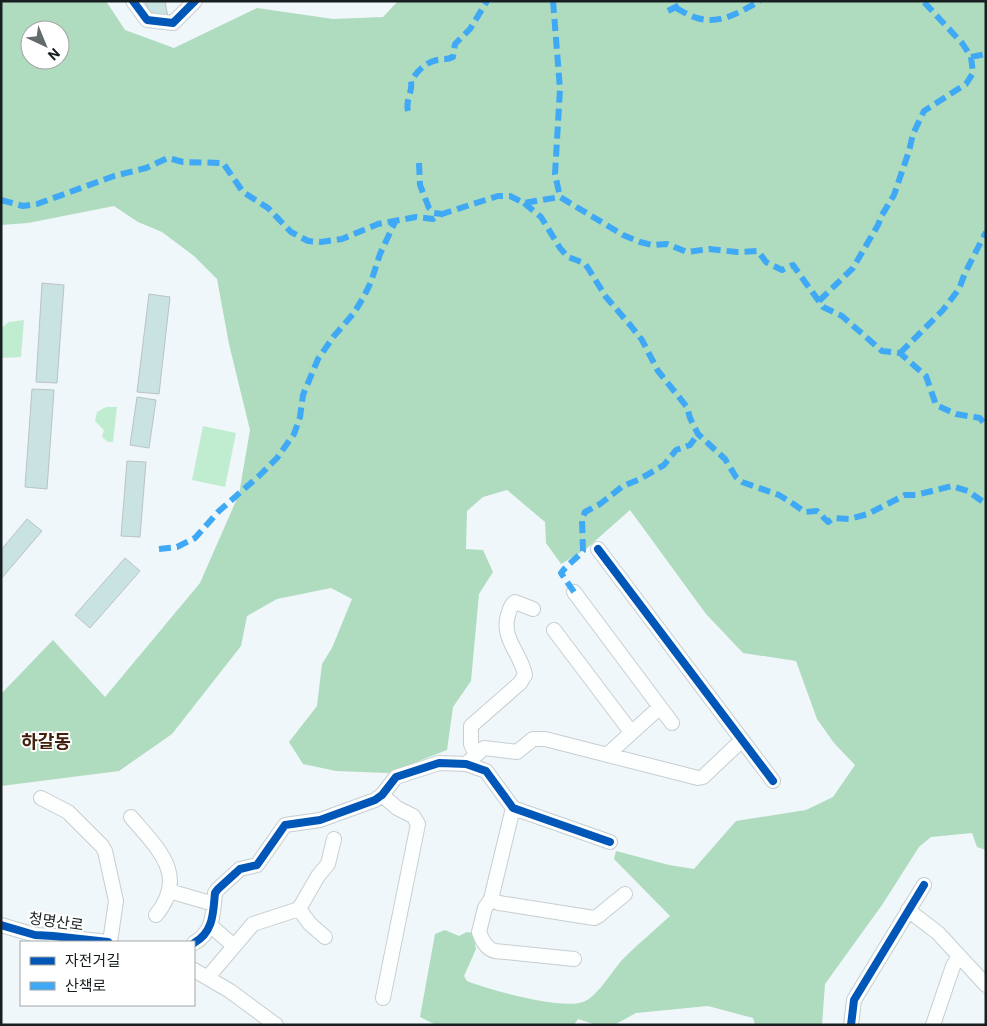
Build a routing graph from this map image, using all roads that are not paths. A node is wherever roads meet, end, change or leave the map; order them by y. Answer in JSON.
{"nodes":[{"id":1,"x":133,"y":1,"type":"edge"},
{"id":2,"x":195,"y":1,"type":"edge"},
{"id":3,"x":598,"y":549,"type":"dead end"},
{"id":4,"x":574,"y":592,"type":"dead end"},
{"id":5,"x":534,"y":609,"type":"dead end"},
{"id":6,"x":554,"y":630,"type":"dead end"},
{"id":7,"x":660,"y":707,"type":"junction"},
{"id":8,"x":672,"y":723,"type":"dead end"},
{"id":9,"x":632,"y":732,"type":"junction"},
{"id":10,"x":742,"y":740,"type":"junction"},
{"id":11,"x":607,"y":755,"type":"junction"},
{"id":12,"x":471,"y":760,"type":"junction"},
{"id":13,"x":773,"y":781,"type":"dead end"},
{"id":14,"x":382,"y":795,"type":"junction"},
{"id":15,"x":41,"y":798,"type":"dead end"},
{"id":16,"x":513,"y":808,"type":"junction"},
{"id":17,"x":131,"y":817,"type":"dead end"},
{"id":18,"x":334,"y":839,"type":"dead end"},
{"id":19,"x":610,"y":842,"type":"dead end"},
{"id":20,"x":924,"y":885,"type":"dead end"},
{"id":21,"x":169,"y":891,"type":"junction"},
{"id":22,"x":625,"y":894,"type":"dead end"},
{"id":23,"x":491,"y":899,"type":"junction"},
{"id":24,"x":214,"y":904,"type":"junction"},
{"id":25,"x":299,"y":909,"type":"junction"},
{"id":26,"x":908,"y":910,"type":"junction"},
{"id":27,"x":156,"y":915,"type":"dead end"},
{"id":28,"x":1,"y":925,"type":"edge"},
{"id":29,"x":211,"y":926,"type":"junction"},
{"id":30,"x":325,"y":937,"type":"dead end"},
{"id":31,"x":100,"y":941,"type":"edge"},
{"id":32,"x":109,"y":941,"type":"edge"},
{"id":33,"x":195,"y":942,"type":"edge"},
{"id":34,"x":234,"y":946,"type":"junction"},
{"id":35,"x":960,"y":957,"type":"junction"},
{"id":36,"x":574,"y":959,"type":"dead end"},
{"id":37,"x":195,"y":970,"type":"edge"},
{"id":38,"x":208,"y":977,"type":"junction"},
{"id":39,"x":986,"y":985,"type":"edge"},
{"id":40,"x":382,"y":998,"type":"dead end"},
{"id":41,"x":276,"y":1025,"type":"edge"},
{"id":42,"x":851,"y":1025,"type":"edge"},
{"id":43,"x":933,"y":1025,"type":"edge"}],
"edges":[{"from":1,"to":2,"type":"street"},
{"from":3,"to":10,"type":"street"},
{"from":4,"to":7,"type":"street"},
{"from":5,"to":12,"type":"street"},
{"from":6,"to":9,"type":"street"},
{"from":7,"to":8,"type":"street"},
{"from":7,"to":9,"type":"street"},
{"from":9,"to":11,"type":"street"},
{"from":10,"to":11,"type":"street"},
{"from":10,"to":13,"type":"street"},
{"from":11,"to":12,"type":"street"},
{"from":12,"to":14,"type":"street"},
{"from":12,"to":16,"type":"street"},
{"from":14,"to":24,"type":"street"},
{"from":14,"to":40,"type":"street"},
{"from":15,"to":32,"type":"street"},
{"from":16,"to":19,"type":"street"},
{"from":16,"to":23,"type":"street"},
{"from":17,"to":21,"type":"street"},
{"from":18,"to":25,"type":"street"},
{"from":20,"to":26,"type":"street"},
{"from":21,"to":24,"type":"street"},
{"from":21,"to":27,"type":"street"},
{"from":22,"to":23,"type":"street"},
{"from":23,"to":36,"type":"street"},
{"from":24,"to":29,"type":"street"},
{"from":25,"to":30,"type":"street"},
{"from":25,"to":34,"type":"street"},
{"from":26,"to":35,"type":"street"},
{"from":26,"to":42,"type":"street"},
{"from":28,"to":31,"type":"street","name":"청명산로"},
{"from":29,"to":33,"type":"street"},
{"from":29,"to":34,"type":"street"},
{"from":34,"to":38,"type":"street"},
{"from":35,"to":39,"type":"street"},
{"from":35,"to":43,"type":"street"},
{"from":37,"to":38,"type":"street"},
{"from":38,"to":41,"type":"street"}]}
